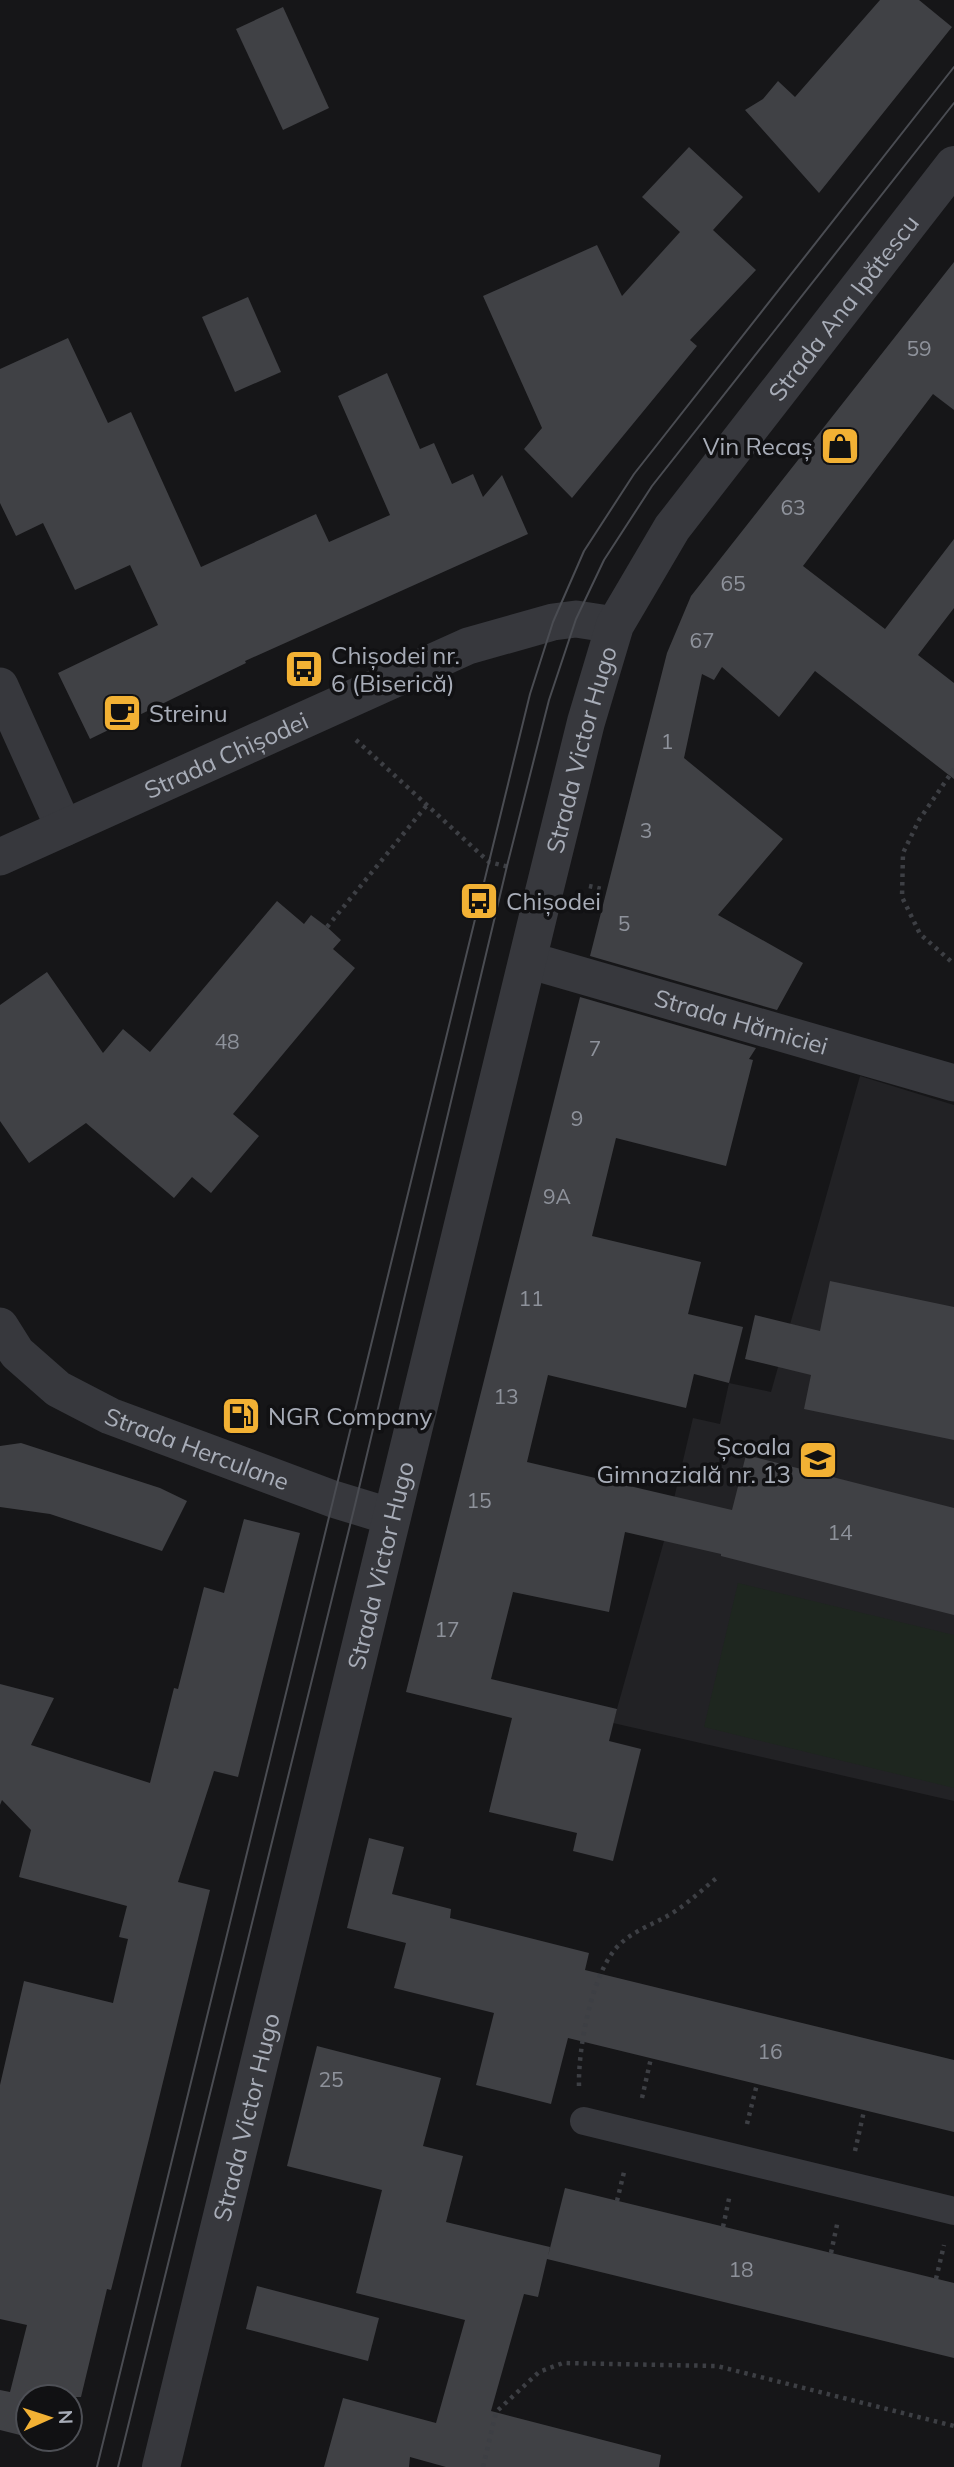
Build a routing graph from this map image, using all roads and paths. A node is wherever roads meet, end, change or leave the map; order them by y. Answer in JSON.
{"nodes":[{"id":1,"x":954,"y":165,"type":"edge"},
{"id":2,"x":615,"y":625,"type":"junction"},
{"id":3,"x":0,"y":686,"type":"edge"},
{"id":4,"x":324,"y":710,"type":"junction"},
{"id":5,"x":954,"y":769,"type":"edge"},
{"id":6,"x":427,"y":805,"type":"junction"},
{"id":7,"x":64,"y":828,"type":"junction"},
{"id":8,"x":0,"y":857,"type":"edge"},
{"id":9,"x":549,"y":876,"type":"junction"},
{"id":10,"x":602,"y":889,"type":"dead end"},
{"id":11,"x":327,"y":927,"type":"dead end"},
{"id":12,"x":528,"y":960,"type":"junction"},
{"id":13,"x":954,"y":964,"type":"edge"},
{"id":14,"x":954,"y":1083,"type":"edge"},
{"id":15,"x":6,"y":1351,"type":"edge"},
{"id":16,"x":392,"y":1517,"type":"junction"},
{"id":17,"x":719,"y":1877,"type":"dead end"},
{"id":18,"x":583,"y":2121,"type":"joint"},
{"id":19,"x":954,"y":2211,"type":"edge"},
{"id":20,"x":954,"y":2426,"type":"edge"},
{"id":21,"x":161,"y":2467,"type":"edge"},
{"id":22,"x":483,"y":2467,"type":"edge"}],
"edges":[{"from":1,"to":2,"type":"street","name":"Strada Ana Ipătescu"},
{"from":2,"to":4,"type":"street","name":"Strada Chișodei"},
{"from":2,"to":9,"type":"street","name":"Strada Victor Hugo"},
{"from":3,"to":7,"type":"street"},
{"from":4,"to":6,"type":"path"},
{"from":4,"to":7,"type":"street","name":"Strada Chișodei"},
{"from":5,"to":13,"type":"path"},
{"from":6,"to":9,"type":"path"},
{"from":6,"to":11,"type":"path"},
{"from":7,"to":8,"type":"street","name":"Strada Chișodei"},
{"from":9,"to":10,"type":"path"},
{"from":9,"to":12,"type":"street","name":"Strada Victor Hugo"},
{"from":12,"to":14,"type":"street","name":"Strada Hărniciei"},
{"from":12,"to":16,"type":"street","name":"Strada Victor Hugo"},
{"from":15,"to":16,"type":"street","name":"Strada Herculane"},
{"from":16,"to":21,"type":"street","name":"Strada Victor Hugo"},
{"from":17,"to":18,"type":"path"},
{"from":18,"to":19,"type":"street"},
{"from":20,"to":22,"type":"path"}]}
